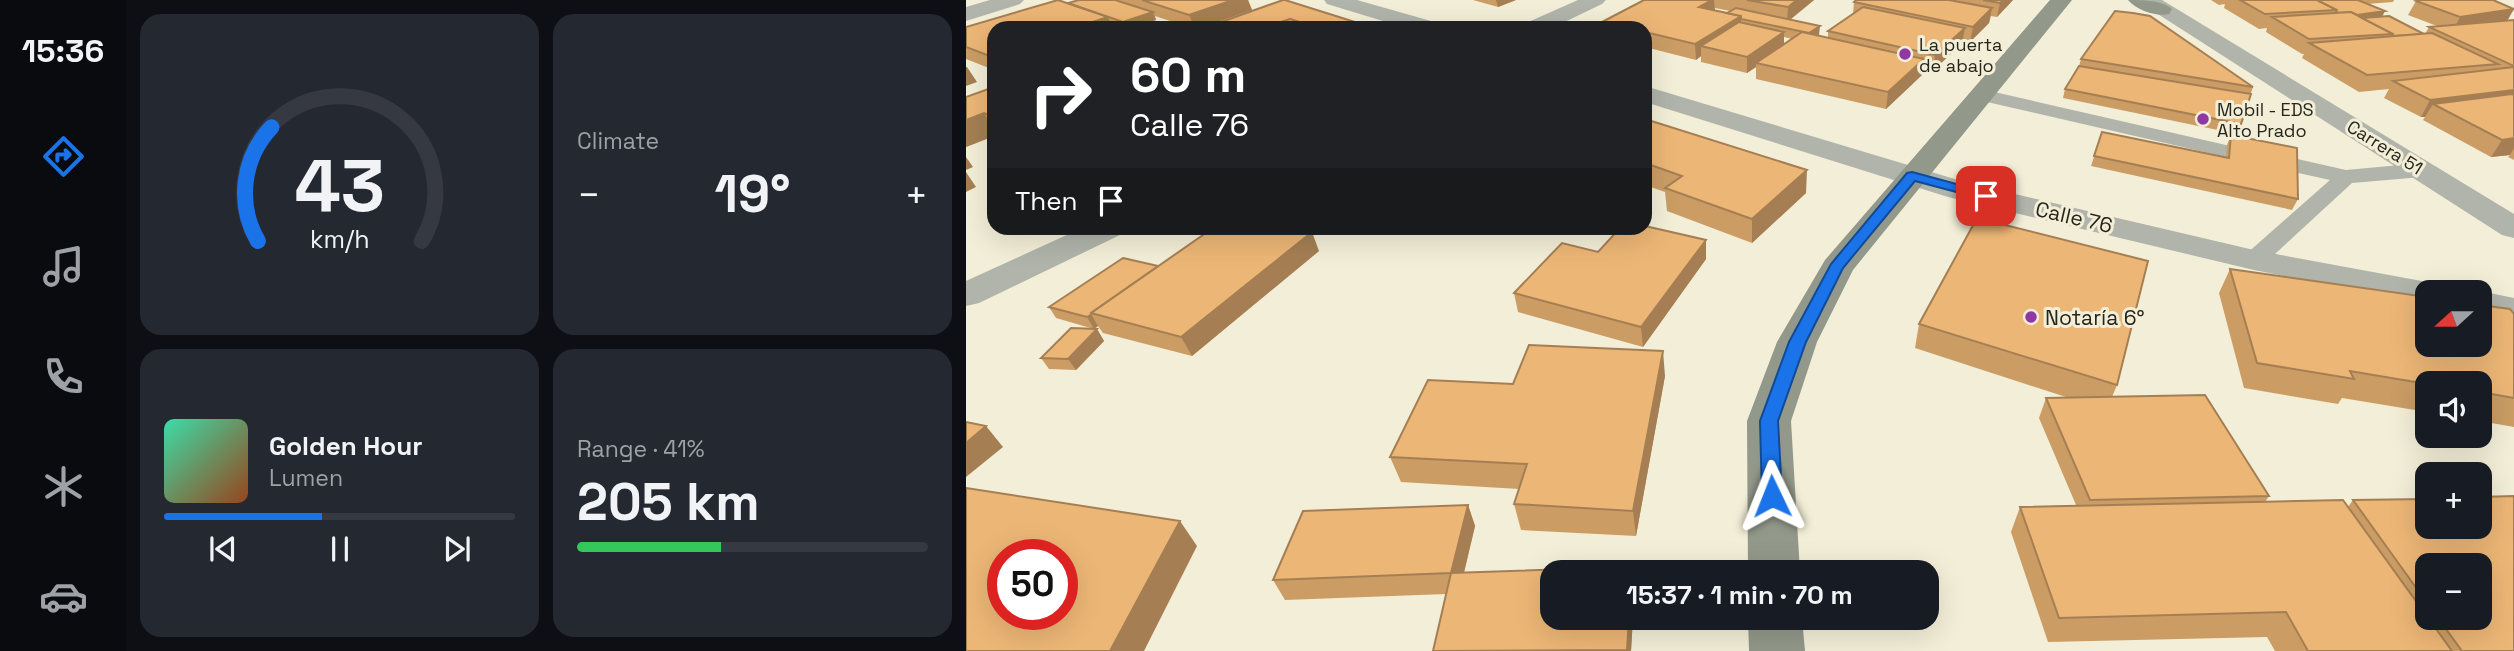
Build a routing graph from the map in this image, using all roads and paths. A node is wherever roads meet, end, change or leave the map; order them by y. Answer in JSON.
{"nodes":[{"id":1,"x":1013,"y":0,"type":"edge"},
{"id":2,"x":1334,"y":0,"type":"edge"},
{"id":3,"x":1595,"y":0,"type":"edge"},
{"id":4,"x":2061,"y":0,"type":"edge"},
{"id":5,"x":2149,"y":3,"type":"edge"},
{"id":6,"x":966,"y":13,"type":"edge"},
{"id":7,"x":1406,"y":21,"type":"edge"},
{"id":8,"x":1549,"y":21,"type":"edge"},
{"id":9,"x":1981,"y":95,"type":"junction"},
{"id":10,"x":1652,"y":96,"type":"edge"},
{"id":11,"x":2226,"y":151,"type":"dead end"},
{"id":12,"x":2293,"y":165,"type":"edge"},
{"id":13,"x":2422,"y":170,"type":"junction"},
{"id":14,"x":1912,"y":176,"type":"junction"},
{"id":15,"x":2346,"y":177,"type":"junction"},
{"id":16,"x":2514,"y":228,"type":"edge"},
{"id":17,"x":1093,"y":235,"type":"edge"},
{"id":18,"x":2254,"y":260,"type":"junction"},
{"id":19,"x":2415,"y":291,"type":"edge"},
{"id":20,"x":966,"y":295,"type":"edge"},
{"id":21,"x":2492,"y":305,"type":"edge"},
{"id":22,"x":2514,"y":310,"type":"edge"},
{"id":23,"x":1774,"y":560,"type":"edge"},
{"id":24,"x":1776,"y":630,"type":"edge"},
{"id":25,"x":1776,"y":651,"type":"edge"}],
"edges":[{"from":1,"to":6,"type":"street"},
{"from":2,"to":7,"type":"street"},
{"from":3,"to":8,"type":"street"},
{"from":4,"to":9,"type":"main road"},
{"from":5,"to":13,"type":"street","name":"Carrera 51"},
{"from":9,"to":11,"type":"lane"},
{"from":9,"to":14,"type":"main road"},
{"from":10,"to":14,"type":"street","name":"Calle 76"},
{"from":12,"to":15,"type":"lane"},
{"from":13,"to":15,"type":"lane"},
{"from":13,"to":16,"type":"street","name":"Carrera 51"},
{"from":14,"to":18,"type":"street","name":"Calle 76"},
{"from":14,"to":23,"type":"main road"},
{"from":15,"to":18,"type":"lane"},
{"from":17,"to":20,"type":"street"},
{"from":18,"to":19,"type":"street","name":"Calle 76"},
{"from":21,"to":22,"type":"street"},
{"from":24,"to":25,"type":"main road"}]}
